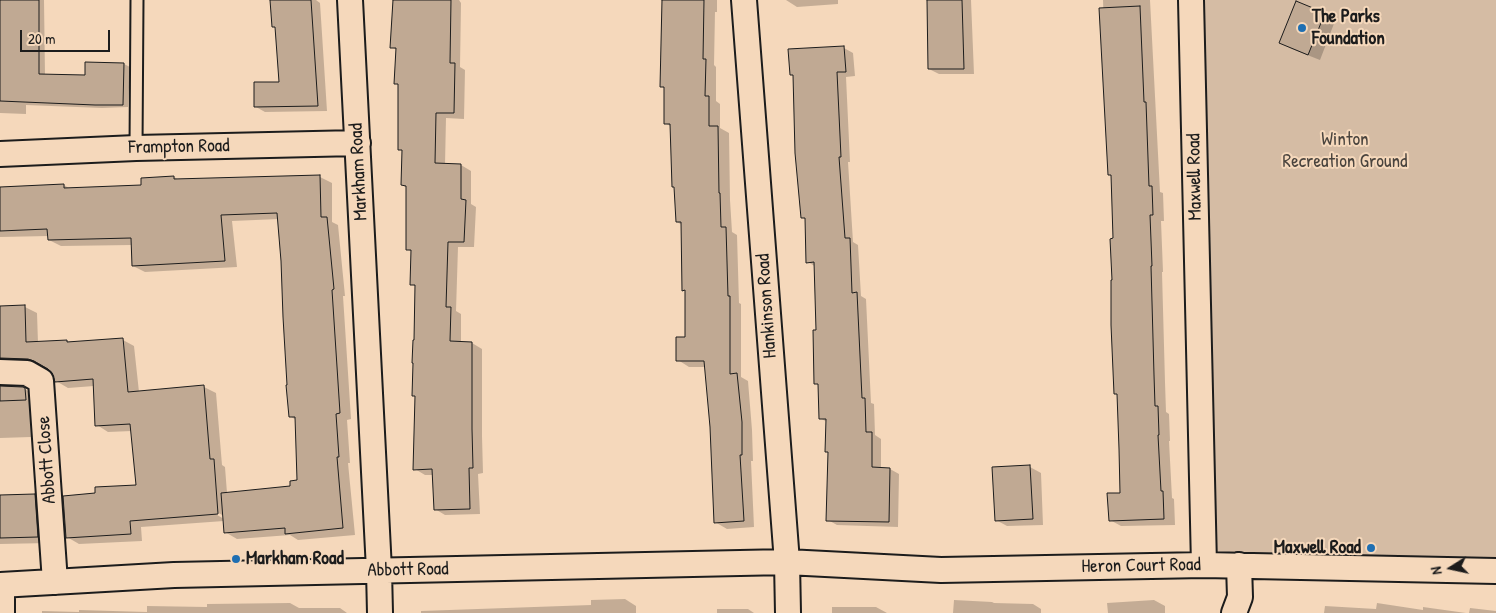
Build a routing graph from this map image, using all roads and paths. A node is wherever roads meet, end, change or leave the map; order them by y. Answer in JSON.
{"nodes":[{"id":1,"x":137,"y":0,"type":"edge"},
{"id":2,"x":350,"y":0,"type":"edge"},
{"id":3,"x":744,"y":0,"type":"edge"},
{"id":4,"x":1191,"y":0,"type":"edge"},
{"id":5,"x":358,"y":143,"type":"junction"},
{"id":6,"x":136,"y":148,"type":"junction"},
{"id":7,"x":0,"y":154,"type":"edge"},
{"id":8,"x":0,"y":372,"type":"edge"},
{"id":9,"x":787,"y":562,"type":"junction"},
{"id":10,"x":1204,"y":565,"type":"junction"},
{"id":11,"x":1239,"y":566,"type":"junction"},
{"id":12,"x":379,"y":570,"type":"junction"},
{"id":13,"x":1496,"y":571,"type":"edge"},
{"id":14,"x":55,"y":582,"type":"junction"},
{"id":15,"x":1,"y":585,"type":"edge"},
{"id":16,"x":2,"y":613,"type":"edge"},
{"id":17,"x":380,"y":613,"type":"edge"},
{"id":18,"x":788,"y":613,"type":"edge"},
{"id":19,"x":1234,"y":613,"type":"edge"}],
"edges":[{"from":1,"to":6,"type":"lane"},
{"from":2,"to":5,"type":"street","name":"Markham Road"},
{"from":3,"to":9,"type":"street","name":"Hankinson Road"},
{"from":4,"to":10,"type":"street","name":"Maxwell Road"},
{"from":5,"to":6,"type":"street","name":"Frampton Road"},
{"from":5,"to":12,"type":"street","name":"Markham Road"},
{"from":6,"to":7,"type":"street","name":"Frampton Road"},
{"from":8,"to":14,"type":"street","name":"Abbott Close"},
{"from":9,"to":10,"type":"street","name":"Heron Court Road"},
{"from":9,"to":12,"type":"street","name":"Abbott Road"},
{"from":9,"to":18,"type":"street","name":"Hankinson Road"},
{"from":10,"to":11,"type":"street","name":"Heron Court Road"},
{"from":11,"to":13,"type":"street","name":"Heron Court Road"},
{"from":11,"to":19,"type":"street"},
{"from":12,"to":14,"type":"street","name":"Abbott Road"},
{"from":12,"to":17,"type":"street","name":"Markham Road"},
{"from":14,"to":15,"type":"street","name":"Abbott Road"},
{"from":15,"to":16,"type":"street"}]}
